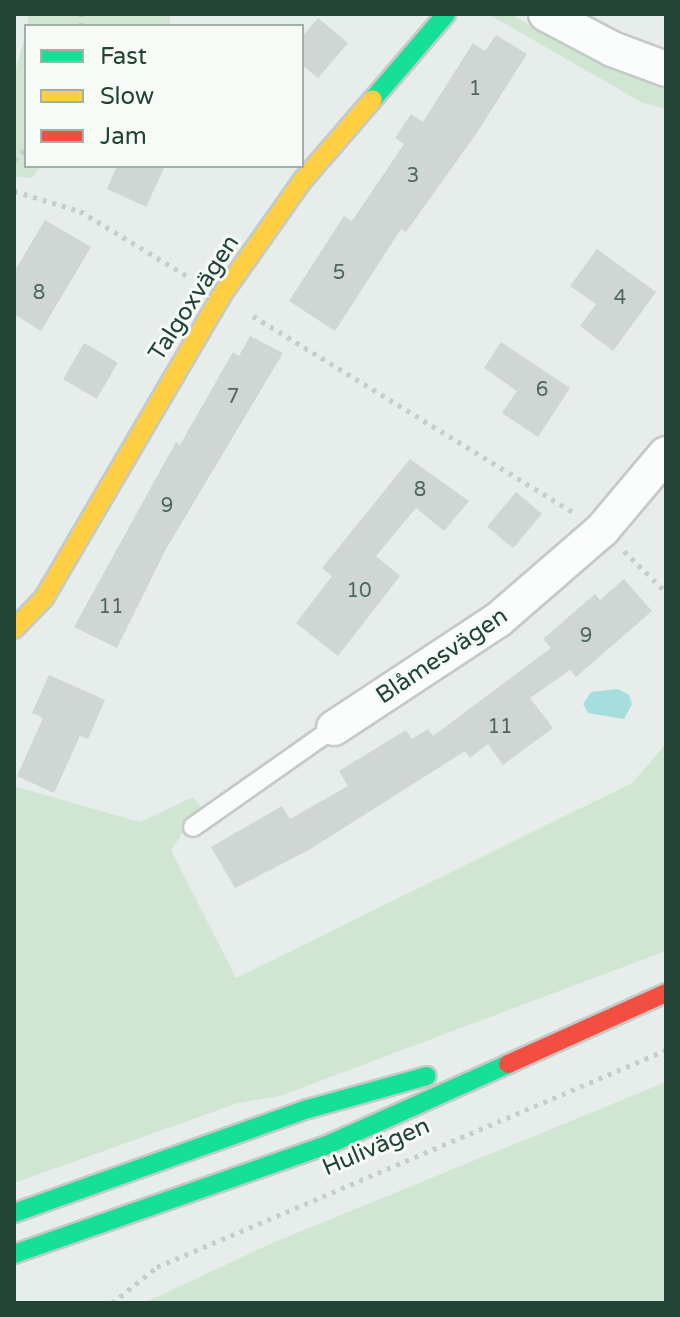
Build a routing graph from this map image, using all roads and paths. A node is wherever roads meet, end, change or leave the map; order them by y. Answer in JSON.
{"nodes":[{"id":1,"x":446,"y":14,"type":"edge"},
{"id":2,"x":546,"y":14,"type":"edge"},
{"id":3,"x":666,"y":69,"type":"edge"},
{"id":4,"x":14,"y":191,"type":"edge"},
{"id":5,"x":221,"y":296,"type":"junction"},
{"id":6,"x":666,"y":454,"type":"edge"},
{"id":7,"x":602,"y":530,"type":"junction"},
{"id":8,"x":666,"y":592,"type":"edge"},
{"id":9,"x":14,"y":629,"type":"edge"},
{"id":10,"x":334,"y":728,"type":"joint"},
{"id":11,"x":193,"y":827,"type":"dead end"},
{"id":12,"x":666,"y":993,"type":"edge"},
{"id":13,"x":557,"y":1040,"type":"junction"},
{"id":14,"x":666,"y":1050,"type":"edge"},
{"id":15,"x":14,"y":1213,"type":"edge"},
{"id":16,"x":35,"y":1247,"type":"junction"},
{"id":17,"x":14,"y":1254,"type":"edge"},
{"id":18,"x":14,"y":1262,"type":"edge"},
{"id":19,"x":112,"y":1303,"type":"edge"}],
"edges":[{"from":1,"to":5,"type":"main road","name":"Talgoxvägen"},
{"from":2,"to":3,"type":"street"},
{"from":4,"to":5,"type":"path"},
{"from":5,"to":7,"type":"path"},
{"from":5,"to":9,"type":"main road","name":"Talgoxvägen"},
{"from":6,"to":7,"type":"street","name":"Blåmesvägen"},
{"from":7,"to":8,"type":"path"},
{"from":7,"to":10,"type":"street","name":"Blåmesvägen"},
{"from":10,"to":11,"type":"lane","name":"Blåmesvägen"},
{"from":12,"to":13,"type":"main road","name":"Hulivägen"},
{"from":13,"to":15,"type":"main road","name":"Hulivägen"},
{"from":13,"to":16,"type":"main road","name":"Hulivägen"},
{"from":14,"to":19,"type":"path","name":"Hulivägen"},
{"from":16,"to":17,"type":"main road","name":"Hulivägen"},
{"from":16,"to":18,"type":"main road"}]}
